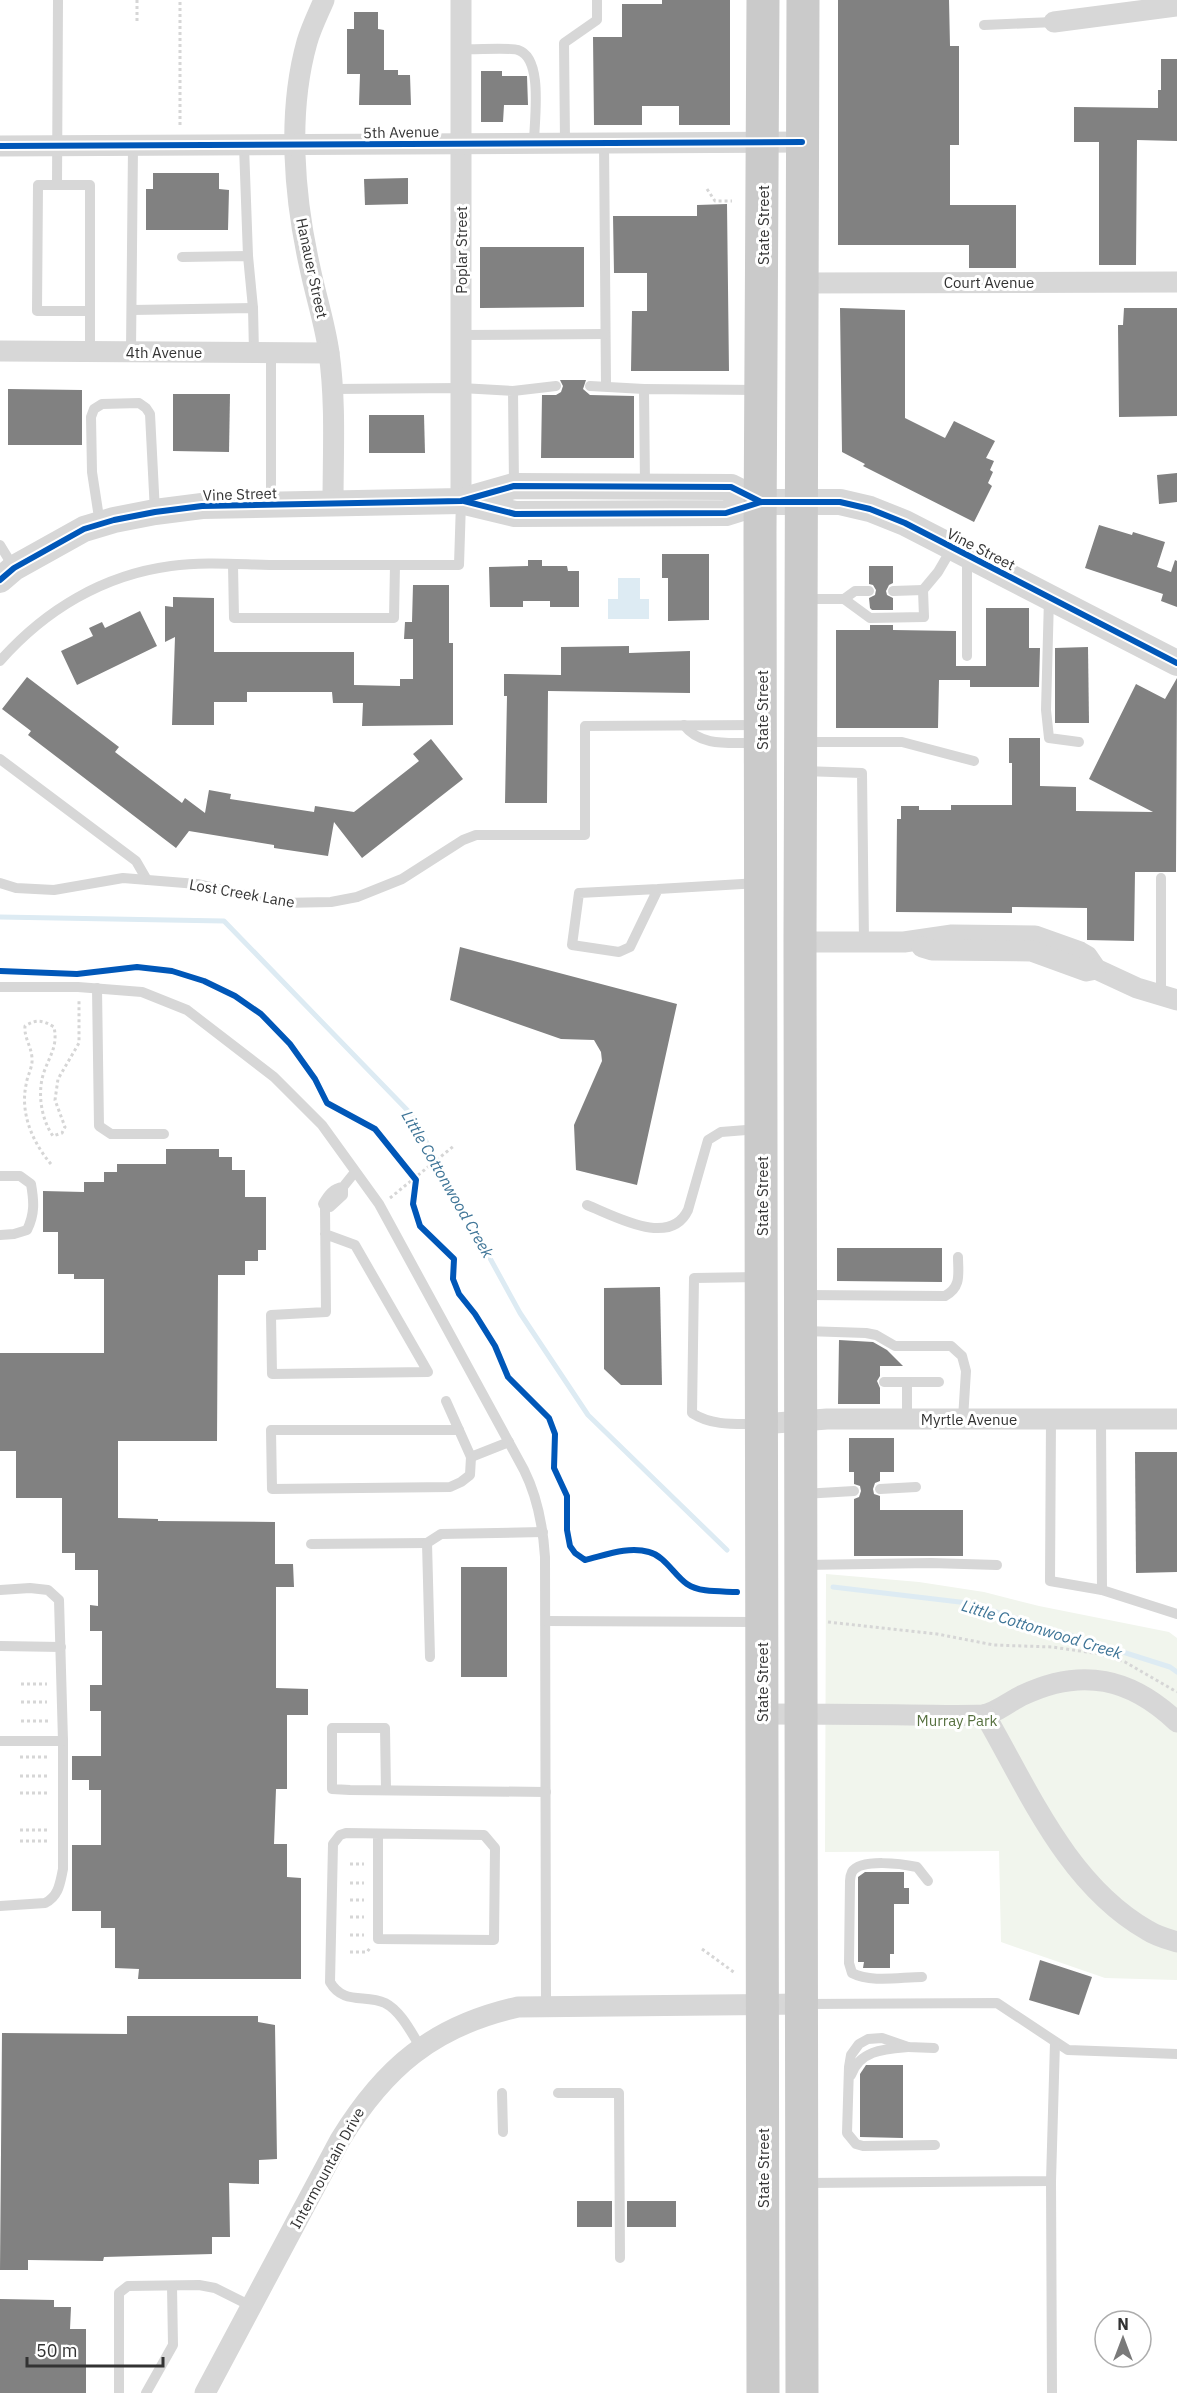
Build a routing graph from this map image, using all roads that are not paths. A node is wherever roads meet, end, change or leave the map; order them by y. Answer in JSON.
{"nodes":[{"id":1,"x":58,"y":0,"type":"edge"},
{"id":2,"x":324,"y":0,"type":"edge"},
{"id":3,"x":461,"y":0,"type":"edge"},
{"id":4,"x":597,"y":0,"type":"edge"},
{"id":5,"x":763,"y":0,"type":"edge"},
{"id":6,"x":803,"y":0,"type":"edge"},
{"id":7,"x":1177,"y":6,"type":"edge"},
{"id":8,"x":1054,"y":22,"type":"joint"},
{"id":9,"x":984,"y":25,"type":"dead end"},
{"id":10,"x":461,"y":49,"type":"junction"},
{"id":11,"x":565,"y":142,"type":"junction"},
{"id":12,"x":604,"y":142,"type":"junction"},
{"id":13,"x":764,"y":142,"type":"junction"},
{"id":14,"x":802,"y":142,"type":"junction"},
{"id":15,"x":461,"y":143,"type":"junction"},
{"id":16,"x":534,"y":143,"type":"junction"},
{"id":17,"x":296,"y":145,"type":"junction"},
{"id":18,"x":0,"y":146,"type":"edge"},
{"id":19,"x":57,"y":146,"type":"junction"},
{"id":20,"x":133,"y":146,"type":"junction"},
{"id":21,"x":244,"y":146,"type":"junction"},
{"id":22,"x":57,"y":185,"type":"junction"},
{"id":23,"x":182,"y":256,"type":"dead end"},
{"id":24,"x":248,"y":256,"type":"junction"},
{"id":25,"x":1177,"y":282,"type":"edge"},
{"id":26,"x":802,"y":283,"type":"junction"},
{"id":27,"x":253,"y":308,"type":"junction"},
{"id":28,"x":132,"y":310,"type":"junction"},
{"id":29,"x":90,"y":311,"type":"junction"},
{"id":30,"x":605,"y":334,"type":"junction"},
{"id":31,"x":461,"y":335,"type":"junction"},
{"id":32,"x":0,"y":351,"type":"edge"},
{"id":33,"x":90,"y":351,"type":"junction"},
{"id":34,"x":131,"y":351,"type":"junction"},
{"id":35,"x":262,"y":353,"type":"junction"},
{"id":36,"x":329,"y":353,"type":"junction"},
{"id":37,"x":556,"y":386,"type":"dead end"},
{"id":38,"x":590,"y":386,"type":"dead end"},
{"id":39,"x":606,"y":386,"type":"junction"},
{"id":40,"x":461,"y":388,"type":"junction"},
{"id":41,"x":644,"y":388,"type":"junction"},
{"id":42,"x":333,"y":389,"type":"junction"},
{"id":43,"x":762,"y":390,"type":"junction"},
{"id":44,"x":513,"y":391,"type":"junction"},
{"id":45,"x":514,"y":486,"type":"junction"},
{"id":46,"x":645,"y":500,"type":"junction"},
{"id":47,"x":461,"y":501,"type":"junction"},
{"id":48,"x":761,"y":502,"type":"junction"},
{"id":49,"x":801,"y":502,"type":"junction"},
{"id":50,"x":333,"y":503,"type":"junction"},
{"id":51,"x":271,"y":505,"type":"junction"},
{"id":52,"x":155,"y":512,"type":"junction"},
{"id":53,"x":100,"y":524,"type":"junction"},
{"id":54,"x":0,"y":545,"type":"edge"},
{"id":55,"x":960,"y":552,"type":"junction"},
{"id":56,"x":233,"y":565,"type":"junction"},
{"id":57,"x":395,"y":565,"type":"junction"},
{"id":58,"x":7,"y":574,"type":"edge"},
{"id":59,"x":923,"y":590,"type":"junction"},
{"id":60,"x":869,"y":591,"type":"dead end"},
{"id":61,"x":893,"y":591,"type":"dead end"},
{"id":62,"x":1048,"y":598,"type":"junction"},
{"id":63,"x":801,"y":600,"type":"junction"},
{"id":64,"x":844,"y":600,"type":"junction"},
{"id":65,"x":967,"y":656,"type":"dead end"},
{"id":66,"x":0,"y":661,"type":"edge"},
{"id":67,"x":1177,"y":663,"type":"edge"},
{"id":68,"x":684,"y":725,"type":"junction"},
{"id":69,"x":762,"y":734,"type":"junction"},
{"id":70,"x":1079,"y":742,"type":"dead end"},
{"id":71,"x":801,"y":756,"type":"junction"},
{"id":72,"x":0,"y":759,"type":"edge"},
{"id":73,"x":974,"y":761,"type":"dead end"},
{"id":74,"x":1161,"y":878,"type":"dead end"},
{"id":75,"x":147,"y":880,"type":"junction"},
{"id":76,"x":0,"y":883,"type":"edge"},
{"id":77,"x":762,"y":883,"type":"junction"},
{"id":78,"x":658,"y":889,"type":"junction"},
{"id":79,"x":800,"y":942,"type":"junction"},
{"id":80,"x":864,"y":942,"type":"junction"},
{"id":81,"x":0,"y":987,"type":"edge"},
{"id":82,"x":97,"y":988,"type":"junction"},
{"id":83,"x":1169,"y":999,"type":"edge"},
{"id":84,"x":762,"y":1129,"type":"junction"},
{"id":85,"x":164,"y":1134,"type":"dead end"},
{"id":86,"x":356,"y":1172,"type":"junction"},
{"id":87,"x":0,"y":1176,"type":"edge"},
{"id":88,"x":587,"y":1205,"type":"dead end"},
{"id":89,"x":0,"y":1234,"type":"edge"},
{"id":90,"x":325,"y":1234,"type":"junction"},
{"id":91,"x":958,"y":1257,"type":"dead end"},
{"id":92,"x":762,"y":1277,"type":"junction"},
{"id":93,"x":801,"y":1295,"type":"junction"},
{"id":94,"x":801,"y":1331,"type":"junction"},
{"id":95,"x":885,"y":1382,"type":"dead end"},
{"id":96,"x":907,"y":1382,"type":"junction"},
{"id":97,"x":939,"y":1382,"type":"dead end"},
{"id":98,"x":446,"y":1401,"type":"dead end"},
{"id":99,"x":907,"y":1419,"type":"junction"},
{"id":100,"x":963,"y":1419,"type":"junction"},
{"id":101,"x":1051,"y":1419,"type":"junction"},
{"id":102,"x":1101,"y":1419,"type":"junction"},
{"id":103,"x":1177,"y":1419,"type":"edge"},
{"id":104,"x":801,"y":1421,"type":"junction"},
{"id":105,"x":762,"y":1424,"type":"junction"},
{"id":106,"x":459,"y":1430,"type":"junction"},
{"id":107,"x":509,"y":1442,"type":"junction"},
{"id":108,"x":471,"y":1457,"type":"junction"},
{"id":109,"x":916,"y":1487,"type":"dead end"},
{"id":110,"x":880,"y":1489,"type":"dead end"},
{"id":111,"x":854,"y":1491,"type":"dead end"},
{"id":112,"x":801,"y":1494,"type":"junction"},
{"id":113,"x":543,"y":1532,"type":"junction"},
{"id":114,"x":427,"y":1543,"type":"junction"},
{"id":115,"x":311,"y":1544,"type":"dead end"},
{"id":116,"x":801,"y":1565,"type":"junction"},
{"id":117,"x":998,"y":1565,"type":"dead end"},
{"id":118,"x":0,"y":1590,"type":"edge"},
{"id":119,"x":1102,"y":1590,"type":"junction"},
{"id":120,"x":1177,"y":1614,"type":"edge"},
{"id":121,"x":546,"y":1621,"type":"junction"},
{"id":122,"x":763,"y":1622,"type":"junction"},
{"id":123,"x":0,"y":1646,"type":"edge"},
{"id":124,"x":61,"y":1647,"type":"junction"},
{"id":125,"x":430,"y":1657,"type":"dead end"},
{"id":126,"x":762,"y":1714,"type":"junction"},
{"id":127,"x":801,"y":1714,"type":"junction"},
{"id":128,"x":985,"y":1715,"type":"junction"},
{"id":129,"x":1177,"y":1722,"type":"edge"},
{"id":130,"x":0,"y":1741,"type":"edge"},
{"id":131,"x":63,"y":1741,"type":"junction"},
{"id":132,"x":386,"y":1790,"type":"junction"},
{"id":133,"x":546,"y":1792,"type":"junction"},
{"id":134,"x":378,"y":1834,"type":"junction"},
{"id":135,"x":928,"y":1881,"type":"dead end"},
{"id":136,"x":0,"y":1906,"type":"edge"},
{"id":137,"x":1177,"y":1942,"type":"edge"},
{"id":138,"x":922,"y":1977,"type":"dead end"},
{"id":139,"x":763,"y":2004,"type":"junction"},
{"id":140,"x":801,"y":2004,"type":"junction"},
{"id":141,"x":546,"y":2006,"type":"junction"},
{"id":142,"x":1055,"y":2042,"type":"junction"},
{"id":143,"x":421,"y":2048,"type":"junction"},
{"id":144,"x":934,"y":2048,"type":"dead end"},
{"id":145,"x":1177,"y":2054,"type":"edge"},
{"id":146,"x":502,"y":2093,"type":"dead end"},
{"id":147,"x":558,"y":2093,"type":"dead end"},
{"id":148,"x":502,"y":2132,"type":"dead end"},
{"id":149,"x":935,"y":2145,"type":"dead end"},
{"id":150,"x":1051,"y":2181,"type":"junction"},
{"id":151,"x":802,"y":2183,"type":"junction"},
{"id":152,"x":620,"y":2259,"type":"dead end"},
{"id":153,"x":172,"y":2286,"type":"junction"},
{"id":154,"x":251,"y":2306,"type":"junction"},
{"id":155,"x":119,"y":2393,"type":"edge"},
{"id":156,"x":146,"y":2393,"type":"edge"},
{"id":157,"x":205,"y":2393,"type":"edge"},
{"id":158,"x":763,"y":2393,"type":"edge"},
{"id":159,"x":802,"y":2393,"type":"edge"},
{"id":160,"x":1052,"y":2393,"type":"edge"}],
"edges":[{"from":1,"to":19,"type":"lane"},
{"from":2,"to":17,"type":"street","name":"Hanauer Street"},
{"from":3,"to":10,"type":"street","name":"Poplar Street"},
{"from":4,"to":11,"type":"lane"},
{"from":5,"to":13,"type":"main road","name":"State Street"},
{"from":6,"to":14,"type":"main road"},
{"from":7,"to":8,"type":"street"},
{"from":8,"to":9,"type":"lane"},
{"from":10,"to":15,"type":"street","name":"Poplar Street"},
{"from":10,"to":16,"type":"lane"},
{"from":11,"to":12,"type":"street","name":"5th Avenue"},
{"from":11,"to":16,"type":"street","name":"5th Avenue"},
{"from":12,"to":13,"type":"street","name":"5th Avenue"},
{"from":12,"to":30,"type":"lane"},
{"from":13,"to":14,"type":"street","name":"5th Avenue"},
{"from":13,"to":43,"type":"main road","name":"State Street"},
{"from":14,"to":26,"type":"main road"},
{"from":15,"to":16,"type":"street","name":"5th Avenue"},
{"from":15,"to":17,"type":"street","name":"5th Avenue"},
{"from":15,"to":31,"type":"street","name":"Poplar Street"},
{"from":17,"to":21,"type":"street","name":"5th Avenue"},
{"from":17,"to":36,"type":"street","name":"Hanauer Street"},
{"from":18,"to":19,"type":"street","name":"5th Avenue"},
{"from":19,"to":20,"type":"street","name":"5th Avenue"},
{"from":19,"to":22,"type":"lane"},
{"from":20,"to":21,"type":"street","name":"5th Avenue"},
{"from":20,"to":28,"type":"lane"},
{"from":21,"to":24,"type":"lane"},
{"from":22,"to":29,"type":"lane"},
{"from":22,"to":29,"type":"lane"},
{"from":23,"to":24,"type":"lane"},
{"from":24,"to":27,"type":"lane"},
{"from":25,"to":26,"type":"street","name":"Court Avenue"},
{"from":26,"to":49,"type":"main road"},
{"from":27,"to":28,"type":"lane"},
{"from":27,"to":35,"type":"lane"},
{"from":28,"to":34,"type":"lane"},
{"from":29,"to":33,"type":"lane"},
{"from":30,"to":31,"type":"lane"},
{"from":30,"to":39,"type":"lane"},
{"from":31,"to":40,"type":"street","name":"Poplar Street"},
{"from":32,"to":33,"type":"street","name":"4th Avenue"},
{"from":33,"to":34,"type":"street","name":"4th Avenue"},
{"from":34,"to":35,"type":"street","name":"4th Avenue"},
{"from":35,"to":36,"type":"street","name":"4th Avenue"},
{"from":35,"to":51,"type":"lane"},
{"from":36,"to":42,"type":"street","name":"Hanauer Street"},
{"from":37,"to":44,"type":"lane"},
{"from":38,"to":39,"type":"lane"},
{"from":39,"to":41,"type":"lane"},
{"from":40,"to":42,"type":"lane"},
{"from":40,"to":44,"type":"lane"},
{"from":40,"to":47,"type":"street","name":"Poplar Street"},
{"from":41,"to":43,"type":"lane"},
{"from":41,"to":46,"type":"lane"},
{"from":42,"to":50,"type":"street","name":"Hanauer Street"},
{"from":43,"to":48,"type":"main road","name":"State Street"},
{"from":44,"to":45,"type":"lane"},
{"from":45,"to":46,"type":"street","name":"Vine Street"},
{"from":45,"to":47,"type":"street","name":"Vine Street"},
{"from":46,"to":47,"type":"street","name":"Vine Street"},
{"from":46,"to":48,"type":"street","name":"Vine Street"},
{"from":47,"to":50,"type":"street","name":"Vine Street"},
{"from":47,"to":57,"type":"lane"},
{"from":48,"to":49,"type":"street","name":"Vine Street"},
{"from":48,"to":69,"type":"main road","name":"State Street"},
{"from":49,"to":55,"type":"street","name":"Vine Street"},
{"from":49,"to":63,"type":"main road"},
{"from":50,"to":51,"type":"street","name":"Vine Street"},
{"from":51,"to":52,"type":"street","name":"Vine Street"},
{"from":52,"to":53,"type":"street","name":"Vine Street"},
{"from":52,"to":53,"type":"lane"},
{"from":53,"to":58,"type":"street","name":"Vine Street"},
{"from":54,"to":58,"type":"lane"},
{"from":55,"to":59,"type":"lane"},
{"from":55,"to":62,"type":"street","name":"Vine Street"},
{"from":55,"to":65,"type":"lane"},
{"from":56,"to":57,"type":"lane"},
{"from":56,"to":57,"type":"lane"},
{"from":56,"to":66,"type":"lane"},
{"from":59,"to":61,"type":"lane"},
{"from":59,"to":64,"type":"lane"},
{"from":60,"to":64,"type":"lane"},
{"from":62,"to":67,"type":"street","name":"Vine Street"},
{"from":62,"to":70,"type":"lane"},
{"from":63,"to":64,"type":"lane"},
{"from":63,"to":71,"type":"main road"},
{"from":68,"to":69,"type":"lane","name":"Lost Creek Lane"},
{"from":68,"to":69,"type":"lane"},
{"from":68,"to":75,"type":"lane","name":"Lost Creek Lane"},
{"from":69,"to":77,"type":"main road","name":"State Street"},
{"from":71,"to":73,"type":"lane"},
{"from":71,"to":79,"type":"main road"},
{"from":71,"to":80,"type":"lane"},
{"from":72,"to":75,"type":"lane"},
{"from":74,"to":83,"type":"lane"},
{"from":75,"to":76,"type":"lane","name":"Lost Creek Lane"},
{"from":77,"to":78,"type":"lane"},
{"from":77,"to":84,"type":"main road","name":"State Street"},
{"from":78,"to":78,"type":"lane"},
{"from":79,"to":80,"type":"street"},
{"from":79,"to":93,"type":"main road"},
{"from":80,"to":83,"type":"street"},
{"from":81,"to":82,"type":"lane"},
{"from":82,"to":85,"type":"lane"},
{"from":82,"to":86,"type":"lane"},
{"from":84,"to":88,"type":"lane"},
{"from":84,"to":92,"type":"main road","name":"State Street"},
{"from":86,"to":90,"type":"lane"},
{"from":86,"to":107,"type":"lane"},
{"from":87,"to":89,"type":"lane"},
{"from":90,"to":90,"type":"lane"},
{"from":91,"to":93,"type":"lane"},
{"from":92,"to":105,"type":"main road","name":"State Street"},
{"from":92,"to":105,"type":"lane"},
{"from":93,"to":94,"type":"main road"},
{"from":94,"to":100,"type":"lane"},
{"from":94,"to":104,"type":"main road"},
{"from":95,"to":96,"type":"lane"},
{"from":96,"to":97,"type":"lane"},
{"from":96,"to":99,"type":"lane"},
{"from":98,"to":106,"type":"lane"},
{"from":99,"to":100,"type":"street","name":"Myrtle Avenue"},
{"from":99,"to":104,"type":"street","name":"Myrtle Avenue"},
{"from":100,"to":101,"type":"street","name":"Myrtle Avenue"},
{"from":101,"to":102,"type":"street","name":"Myrtle Avenue"},
{"from":101,"to":119,"type":"lane"},
{"from":102,"to":103,"type":"street","name":"Myrtle Avenue"},
{"from":102,"to":119,"type":"lane"},
{"from":104,"to":105,"type":"street","name":"Myrtle Avenue"},
{"from":104,"to":112,"type":"main road"},
{"from":105,"to":122,"type":"main road","name":"State Street"},
{"from":106,"to":108,"type":"lane"},
{"from":106,"to":108,"type":"lane"},
{"from":107,"to":108,"type":"lane"},
{"from":107,"to":113,"type":"lane"},
{"from":109,"to":110,"type":"lane"},
{"from":111,"to":112,"type":"lane"},
{"from":112,"to":116,"type":"main road"},
{"from":113,"to":114,"type":"lane"},
{"from":113,"to":121,"type":"lane"},
{"from":114,"to":115,"type":"lane"},
{"from":114,"to":125,"type":"lane"},
{"from":116,"to":117,"type":"lane"},
{"from":116,"to":127,"type":"main road"},
{"from":118,"to":124,"type":"lane"},
{"from":119,"to":120,"type":"lane"},
{"from":121,"to":122,"type":"lane"},
{"from":121,"to":133,"type":"lane"},
{"from":122,"to":126,"type":"main road","name":"State Street"},
{"from":123,"to":124,"type":"lane"},
{"from":124,"to":131,"type":"lane"},
{"from":126,"to":127,"type":"street"},
{"from":126,"to":139,"type":"main road","name":"State Street"},
{"from":127,"to":128,"type":"street"},
{"from":127,"to":140,"type":"main road"},
{"from":128,"to":129,"type":"street"},
{"from":128,"to":137,"type":"street"},
{"from":130,"to":131,"type":"lane"},
{"from":131,"to":136,"type":"lane"},
{"from":132,"to":132,"type":"lane"},
{"from":132,"to":133,"type":"lane"},
{"from":133,"to":141,"type":"lane"},
{"from":134,"to":134,"type":"lane"},
{"from":134,"to":143,"type":"lane"},
{"from":135,"to":138,"type":"lane"},
{"from":139,"to":140,"type":"street","name":"Intermountain Drive"},
{"from":139,"to":141,"type":"street","name":"Intermountain Drive"},
{"from":139,"to":158,"type":"main road","name":"State Street"},
{"from":140,"to":142,"type":"lane"},
{"from":140,"to":151,"type":"main road"},
{"from":141,"to":143,"type":"street","name":"Intermountain Drive"},
{"from":142,"to":145,"type":"lane"},
{"from":142,"to":150,"type":"lane"},
{"from":143,"to":154,"type":"street","name":"Intermountain Drive"},
{"from":144,"to":149,"type":"lane"},
{"from":146,"to":148,"type":"lane"},
{"from":147,"to":152,"type":"lane"},
{"from":150,"to":151,"type":"lane"},
{"from":150,"to":160,"type":"lane"},
{"from":151,"to":159,"type":"main road"},
{"from":153,"to":154,"type":"lane"},
{"from":153,"to":155,"type":"lane"},
{"from":153,"to":156,"type":"lane"},
{"from":154,"to":157,"type":"street","name":"Intermountain Drive"}]}
